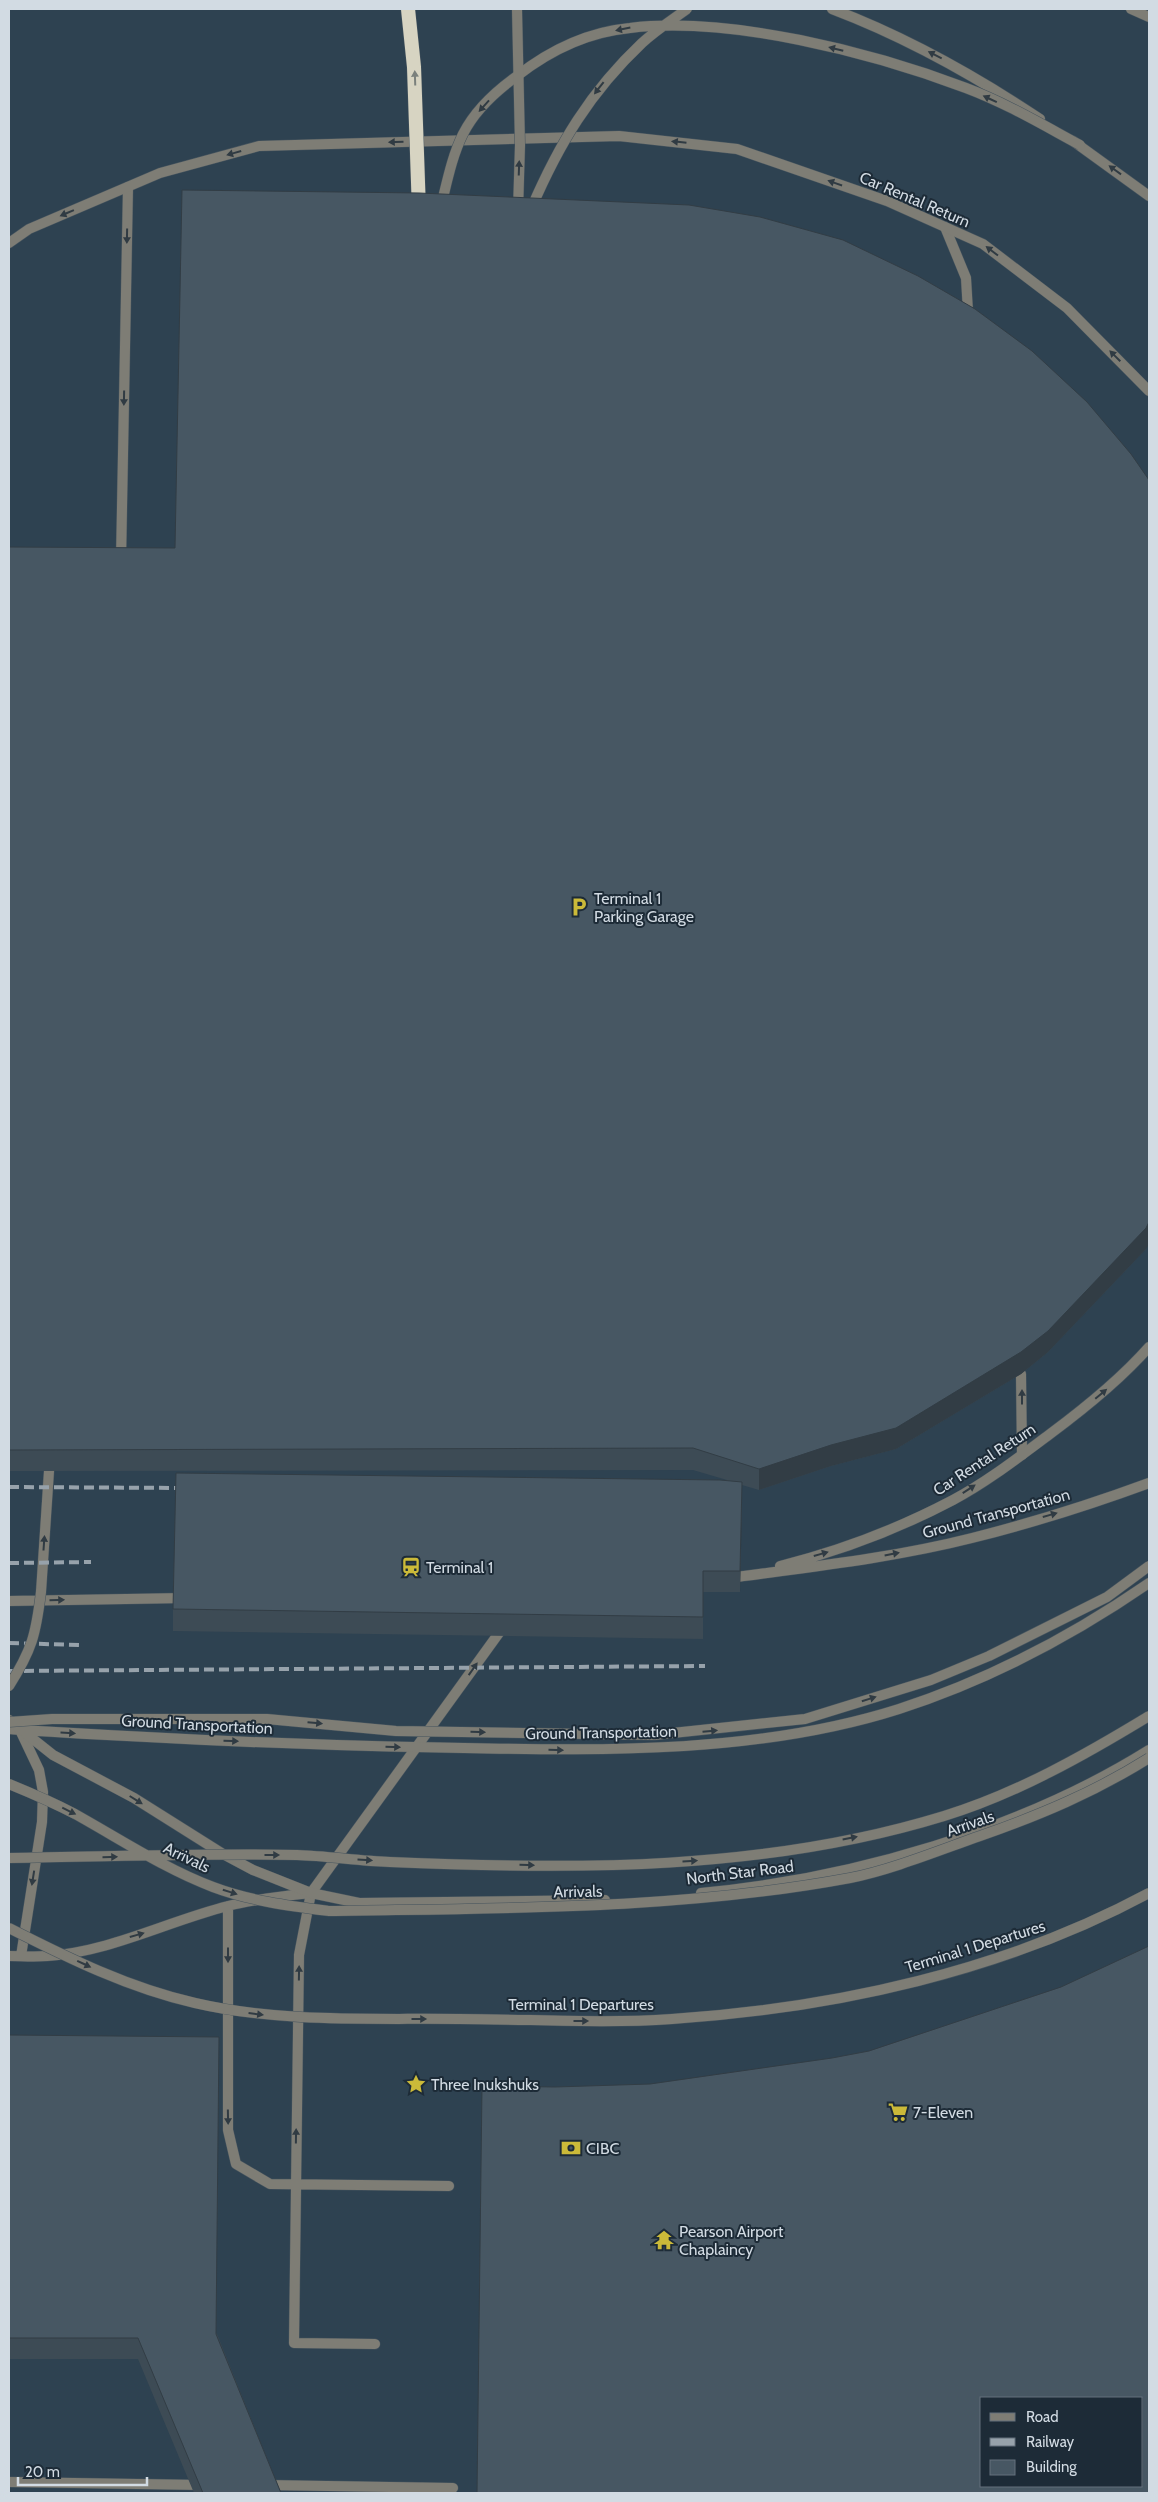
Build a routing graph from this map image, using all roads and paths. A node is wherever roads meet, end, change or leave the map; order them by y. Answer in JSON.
{"nodes":[{"id":1,"x":408,"y":9,"type":"edge"},
{"id":2,"x":517,"y":9,"type":"edge"},
{"id":3,"x":688,"y":9,"type":"edge"},
{"id":4,"x":832,"y":9,"type":"edge"},
{"id":5,"x":1132,"y":9,"type":"edge"},
{"id":6,"x":1144,"y":9,"type":"edge"},
{"id":7,"x":1149,"y":12,"type":"edge"},
{"id":8,"x":1149,"y":17,"type":"edge"},
{"id":9,"x":1080,"y":145,"type":"junction"},
{"id":10,"x":128,"y":187,"type":"junction"},
{"id":11,"x":1149,"y":196,"type":"edge"},
{"id":12,"x":419,"y":214,"type":"edge"},
{"id":13,"x":439,"y":215,"type":"edge"},
{"id":14,"x":945,"y":227,"type":"junction"},
{"id":15,"x":9,"y":244,"type":"edge"},
{"id":16,"x":968,"y":312,"type":"edge"},
{"id":17,"x":1149,"y":391,"type":"edge"},
{"id":18,"x":120,"y":569,"type":"edge"},
{"id":19,"x":1149,"y":1347,"type":"edge"},
{"id":20,"x":1021,"y":1374,"type":"edge"},
{"id":21,"x":1022,"y":1455,"type":"junction"},
{"id":22,"x":49,"y":1471,"type":"edge"},
{"id":23,"x":1149,"y":1483,"type":"edge"},
{"id":24,"x":1149,"y":1566,"type":"edge"},
{"id":25,"x":718,"y":1580,"type":"joint"},
{"id":26,"x":1149,"y":1583,"type":"edge"},
{"id":27,"x":199,"y":1598,"type":"edge"},
{"id":28,"x":9,"y":1601,"type":"edge"},
{"id":29,"x":511,"y":1616,"type":"edge"},
{"id":30,"x":9,"y":1686,"type":"edge"},
{"id":31,"x":1149,"y":1716,"type":"edge"},
{"id":32,"x":9,"y":1721,"type":"edge"},
{"id":33,"x":9,"y":1729,"type":"edge"},
{"id":34,"x":20,"y":1730,"type":"junction"},
{"id":35,"x":418,"y":1747,"type":"junction"},
{"id":36,"x":1149,"y":1750,"type":"edge"},
{"id":37,"x":1149,"y":1758,"type":"edge"},
{"id":38,"x":9,"y":1784,"type":"edge"},
{"id":39,"x":9,"y":1858,"type":"edge"},
{"id":40,"x":311,"y":1893,"type":"junction"},
{"id":41,"x":1149,"y":1894,"type":"edge"},
{"id":42,"x":228,"y":1906,"type":"junction"},
{"id":43,"x":9,"y":1928,"type":"edge"},
{"id":44,"x":9,"y":1956,"type":"edge"},
{"id":45,"x":21,"y":1956,"type":"junction"},
{"id":46,"x":295,"y":2185,"type":"junction"},
{"id":47,"x":449,"y":2186,"type":"dead end"},
{"id":48,"x":374,"y":2344,"type":"dead end"},
{"id":49,"x":9,"y":2482,"type":"edge"},
{"id":50,"x":216,"y":2485,"type":"edge"},
{"id":51,"x":256,"y":2485,"type":"edge"},
{"id":52,"x":453,"y":2488,"type":"dead end"}],
"edges":[{"from":12,"to":1,"type":"highway","one_way":true,"bridge":true},
{"from":3,"to":2,"type":"street","one_way":true,"bridge":true},
{"from":9,"to":4,"type":"street","one_way":true,"bridge":true},
{"from":5,"to":8,"type":"street"},
{"from":6,"to":7,"type":"street"},
{"from":11,"to":9,"type":"street","one_way":true},
{"from":9,"to":13,"type":"street","one_way":true,"bridge":true},
{"from":14,"to":10,"type":"street","name":"Car Rental Return","one_way":true},
{"from":10,"to":15,"type":"street","name":"Car Rental Return","one_way":true},
{"from":10,"to":18,"type":"street","one_way":true},
{"from":14,"to":16,"type":"street"},
{"from":17,"to":14,"type":"street","name":"Car Rental Return","one_way":true},
{"from":21,"to":19,"type":"street","name":"Car Rental Return","one_way":true},
{"from":21,"to":20,"type":"street","one_way":true},
{"from":25,"to":21,"type":"street","name":"Car Rental Return","one_way":true},
{"from":30,"to":22,"type":"street","one_way":true,"bridge":true},
{"from":25,"to":23,"type":"street","name":"Ground Transportation","one_way":true},
{"from":32,"to":24,"type":"street","one_way":true,"bridge":true},
{"from":35,"to":26,"type":"street","name":"Ground Transportation","one_way":true},
{"from":28,"to":27,"type":"street","one_way":true},
{"from":35,"to":29,"type":"street","one_way":true},
{"from":39,"to":31,"type":"street","one_way":true,"bridge":true},
{"from":32,"to":34,"type":"street"},
{"from":33,"to":34,"type":"street","name":"Ground Transportation"},
{"from":34,"to":35,"type":"street","name":"Ground Transportation","one_way":true},
{"from":34,"to":40,"type":"street","one_way":true},
{"from":34,"to":45,"type":"street","one_way":true},
{"from":35,"to":40,"type":"street"},
{"from":36,"to":40,"type":"street","name":"North Star Road"},
{"from":38,"to":37,"type":"street","name":"Arrivals","one_way":true,"bridge":true},
{"from":40,"to":42,"type":"street"},
{"from":46,"to":40,"type":"street","one_way":true},
{"from":43,"to":41,"type":"street","name":"Terminal 1 Departures","one_way":true,"bridge":true},
{"from":45,"to":42,"type":"street","one_way":true},
{"from":42,"to":46,"type":"street","one_way":true},
{"from":44,"to":45,"type":"street"},
{"from":46,"to":47,"type":"street"},
{"from":46,"to":48,"type":"street"},
{"from":49,"to":50,"type":"street"},
{"from":51,"to":52,"type":"street"}]}
